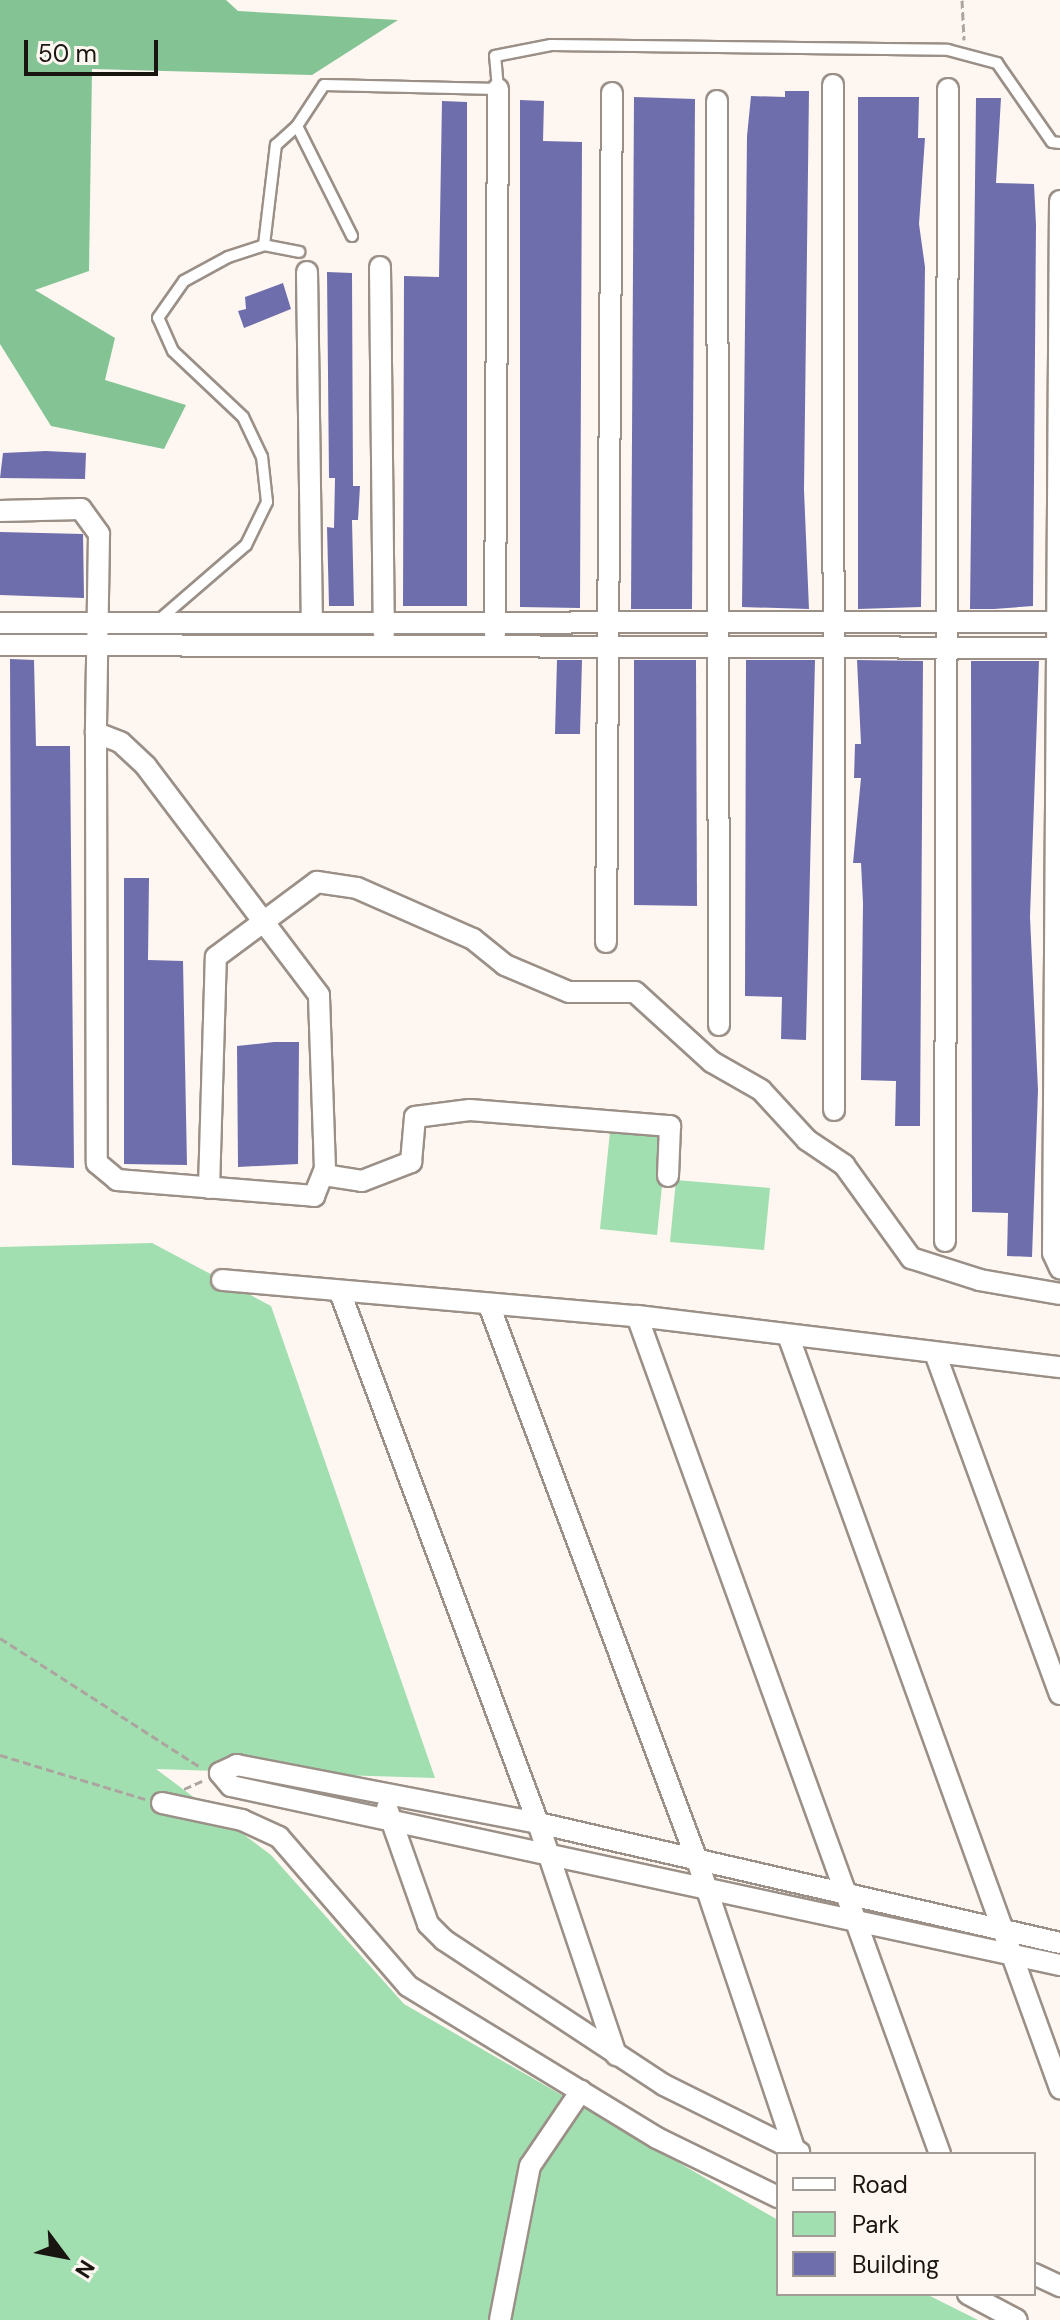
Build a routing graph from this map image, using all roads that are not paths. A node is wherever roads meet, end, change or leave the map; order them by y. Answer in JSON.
{"nodes":[{"id":1,"x":833,"y":85,"type":"dead end"},
{"id":2,"x":498,"y":89,"type":"junction"},
{"id":3,"x":948,"y":89,"type":"dead end"},
{"id":4,"x":612,"y":93,"type":"dead end"},
{"id":5,"x":717,"y":101,"type":"dead end"},
{"id":6,"x":297,"y":126,"type":"junction"},
{"id":7,"x":1060,"y":143,"type":"edge"},
{"id":8,"x":1060,"y":201,"type":"edge"},
{"id":9,"x":352,"y":236,"type":"dead end"},
{"id":10,"x":264,"y":245,"type":"junction"},
{"id":11,"x":299,"y":252,"type":"dead end"},
{"id":12,"x":380,"y":267,"type":"dead end"},
{"id":13,"x":307,"y":272,"type":"dead end"},
{"id":14,"x":0,"y":511,"type":"edge"},
{"id":15,"x":97,"y":619,"type":"junction"},
{"id":16,"x":159,"y":620,"type":"junction"},
{"id":17,"x":942,"y":621,"type":"junction"},
{"id":18,"x":312,"y":622,"type":"junction"},
{"id":19,"x":1058,"y":622,"type":"edge"},
{"id":20,"x":0,"y":623,"type":"edge"},
{"id":21,"x":384,"y":623,"type":"junction"},
{"id":22,"x":496,"y":623,"type":"junction"},
{"id":23,"x":832,"y":624,"type":"junction"},
{"id":24,"x":719,"y":635,"type":"junction"},
{"id":25,"x":608,"y":636,"type":"junction"},
{"id":26,"x":0,"y":645,"type":"edge"},
{"id":27,"x":385,"y":646,"type":"junction"},
{"id":28,"x":495,"y":646,"type":"junction"},
{"id":29,"x":833,"y":647,"type":"junction"},
{"id":30,"x":942,"y":647,"type":"junction"},
{"id":31,"x":98,"y":648,"type":"junction"},
{"id":32,"x":1059,"y":648,"type":"edge"},
{"id":33,"x":96,"y":733,"type":"junction"},
{"id":34,"x":263,"y":920,"type":"junction"},
{"id":35,"x":606,"y":942,"type":"dead end"},
{"id":36,"x":719,"y":1025,"type":"dead end"},
{"id":37,"x":834,"y":1110,"type":"dead end"},
{"id":38,"x":324,"y":1175,"type":"junction"},
{"id":39,"x":668,"y":1176,"type":"dead end"},
{"id":40,"x":209,"y":1188,"type":"junction"},
{"id":41,"x":945,"y":1241,"type":"dead end"},
{"id":42,"x":1060,"y":1268,"type":"edge"},
{"id":43,"x":222,"y":1280,"type":"dead end"},
{"id":44,"x":340,"y":1292,"type":"junction"},
{"id":45,"x":1060,"y":1294,"type":"edge"},
{"id":46,"x":489,"y":1305,"type":"junction"},
{"id":47,"x":637,"y":1316,"type":"junction"},
{"id":48,"x":788,"y":1335,"type":"junction"},
{"id":49,"x":935,"y":1353,"type":"junction"},
{"id":50,"x":1060,"y":1367,"type":"edge"},
{"id":51,"x":1060,"y":1694,"type":"edge"},
{"id":52,"x":385,"y":1796,"type":"junction"},
{"id":53,"x":162,"y":1803,"type":"road end"},
{"id":54,"x":388,"y":1818,"type":"junction"},
{"id":55,"x":538,"y":1823,"type":"junction"},
{"id":56,"x":544,"y":1848,"type":"junction"},
{"id":57,"x":697,"y":1860,"type":"junction"},
{"id":58,"x":700,"y":1887,"type":"junction"},
{"id":59,"x":851,"y":1899,"type":"junction"},
{"id":60,"x":858,"y":1921,"type":"junction"},
{"id":61,"x":1009,"y":1931,"type":"junction"},
{"id":62,"x":1060,"y":1943,"type":"edge"},
{"id":63,"x":1013,"y":1954,"type":"junction"},
{"id":64,"x":1060,"y":1965,"type":"edge"},
{"id":65,"x":616,"y":2055,"type":"junction"},
{"id":66,"x":1060,"y":2088,"type":"edge"},
{"id":67,"x":581,"y":2091,"type":"junction"},
{"id":68,"x":799,"y":2152,"type":"edge"},
{"id":69,"x":939,"y":2152,"type":"edge"},
{"id":70,"x":776,"y":2196,"type":"edge"},
{"id":71,"x":1036,"y":2275,"type":"edge"},
{"id":72,"x":1060,"y":2286,"type":"edge"},
{"id":73,"x":972,"y":2296,"type":"edge"},
{"id":74,"x":500,"y":2320,"type":"edge"},
{"id":75,"x":1017,"y":2320,"type":"edge"}],
"edges":[{"from":1,"to":23,"type":"street"},
{"from":2,"to":6,"type":"lane"},
{"from":2,"to":7,"type":"lane"},
{"from":2,"to":22,"type":"street"},
{"from":3,"to":17,"type":"street"},
{"from":4,"to":25,"type":"street"},
{"from":5,"to":24,"type":"street"},
{"from":6,"to":9,"type":"lane"},
{"from":6,"to":10,"type":"lane"},
{"from":8,"to":19,"type":"street"},
{"from":10,"to":11,"type":"lane"},
{"from":10,"to":16,"type":"lane"},
{"from":12,"to":21,"type":"street"},
{"from":13,"to":18,"type":"street"},
{"from":14,"to":15,"type":"street"},
{"from":15,"to":16,"type":"street"},
{"from":15,"to":20,"type":"street"},
{"from":15,"to":31,"type":"street"},
{"from":16,"to":18,"type":"street"},
{"from":17,"to":19,"type":"street"},
{"from":17,"to":23,"type":"street"},
{"from":17,"to":30,"type":"street"},
{"from":18,"to":21,"type":"street"},
{"from":19,"to":32,"type":"street"},
{"from":21,"to":22,"type":"street"},
{"from":21,"to":27,"type":"street"},
{"from":22,"to":25,"type":"street"},
{"from":22,"to":28,"type":"street"},
{"from":23,"to":24,"type":"street"},
{"from":23,"to":29,"type":"street"},
{"from":24,"to":25,"type":"street"},
{"from":24,"to":29,"type":"street"},
{"from":24,"to":36,"type":"street"},
{"from":25,"to":28,"type":"street"},
{"from":25,"to":35,"type":"street"},
{"from":26,"to":31,"type":"street"},
{"from":27,"to":28,"type":"street"},
{"from":27,"to":31,"type":"street"},
{"from":29,"to":30,"type":"street"},
{"from":29,"to":37,"type":"street"},
{"from":30,"to":32,"type":"street"},
{"from":30,"to":41,"type":"street"},
{"from":31,"to":33,"type":"street"},
{"from":32,"to":42,"type":"street"},
{"from":33,"to":34,"type":"street"},
{"from":33,"to":40,"type":"street"},
{"from":34,"to":38,"type":"street"},
{"from":34,"to":40,"type":"street"},
{"from":34,"to":45,"type":"street"},
{"from":38,"to":39,"type":"street"},
{"from":38,"to":40,"type":"street"},
{"from":43,"to":44,"type":"street"},
{"from":44,"to":46,"type":"street"},
{"from":44,"to":55,"type":"street"},
{"from":46,"to":47,"type":"street"},
{"from":46,"to":57,"type":"street"},
{"from":47,"to":48,"type":"street"},
{"from":47,"to":59,"type":"street"},
{"from":48,"to":49,"type":"street"},
{"from":48,"to":61,"type":"street"},
{"from":49,"to":50,"type":"street"},
{"from":49,"to":51,"type":"street"},
{"from":52,"to":54,"type":"street"},
{"from":52,"to":54,"type":"street"},
{"from":52,"to":55,"type":"street"},
{"from":53,"to":67,"type":"street"},
{"from":54,"to":56,"type":"street"},
{"from":54,"to":65,"type":"street"},
{"from":55,"to":56,"type":"street"},
{"from":55,"to":57,"type":"street"},
{"from":56,"to":58,"type":"street"},
{"from":56,"to":65,"type":"street"},
{"from":57,"to":58,"type":"street"},
{"from":57,"to":59,"type":"street"},
{"from":58,"to":60,"type":"street"},
{"from":58,"to":68,"type":"street"},
{"from":59,"to":60,"type":"street"},
{"from":59,"to":61,"type":"street"},
{"from":60,"to":63,"type":"street"},
{"from":60,"to":69,"type":"street"},
{"from":61,"to":62,"type":"street"},
{"from":61,"to":63,"type":"street"},
{"from":63,"to":64,"type":"street"},
{"from":63,"to":66,"type":"street"},
{"from":65,"to":68,"type":"street"},
{"from":67,"to":70,"type":"street"},
{"from":67,"to":74,"type":"street"},
{"from":71,"to":72,"type":"street"},
{"from":73,"to":75,"type":"street"}]}
